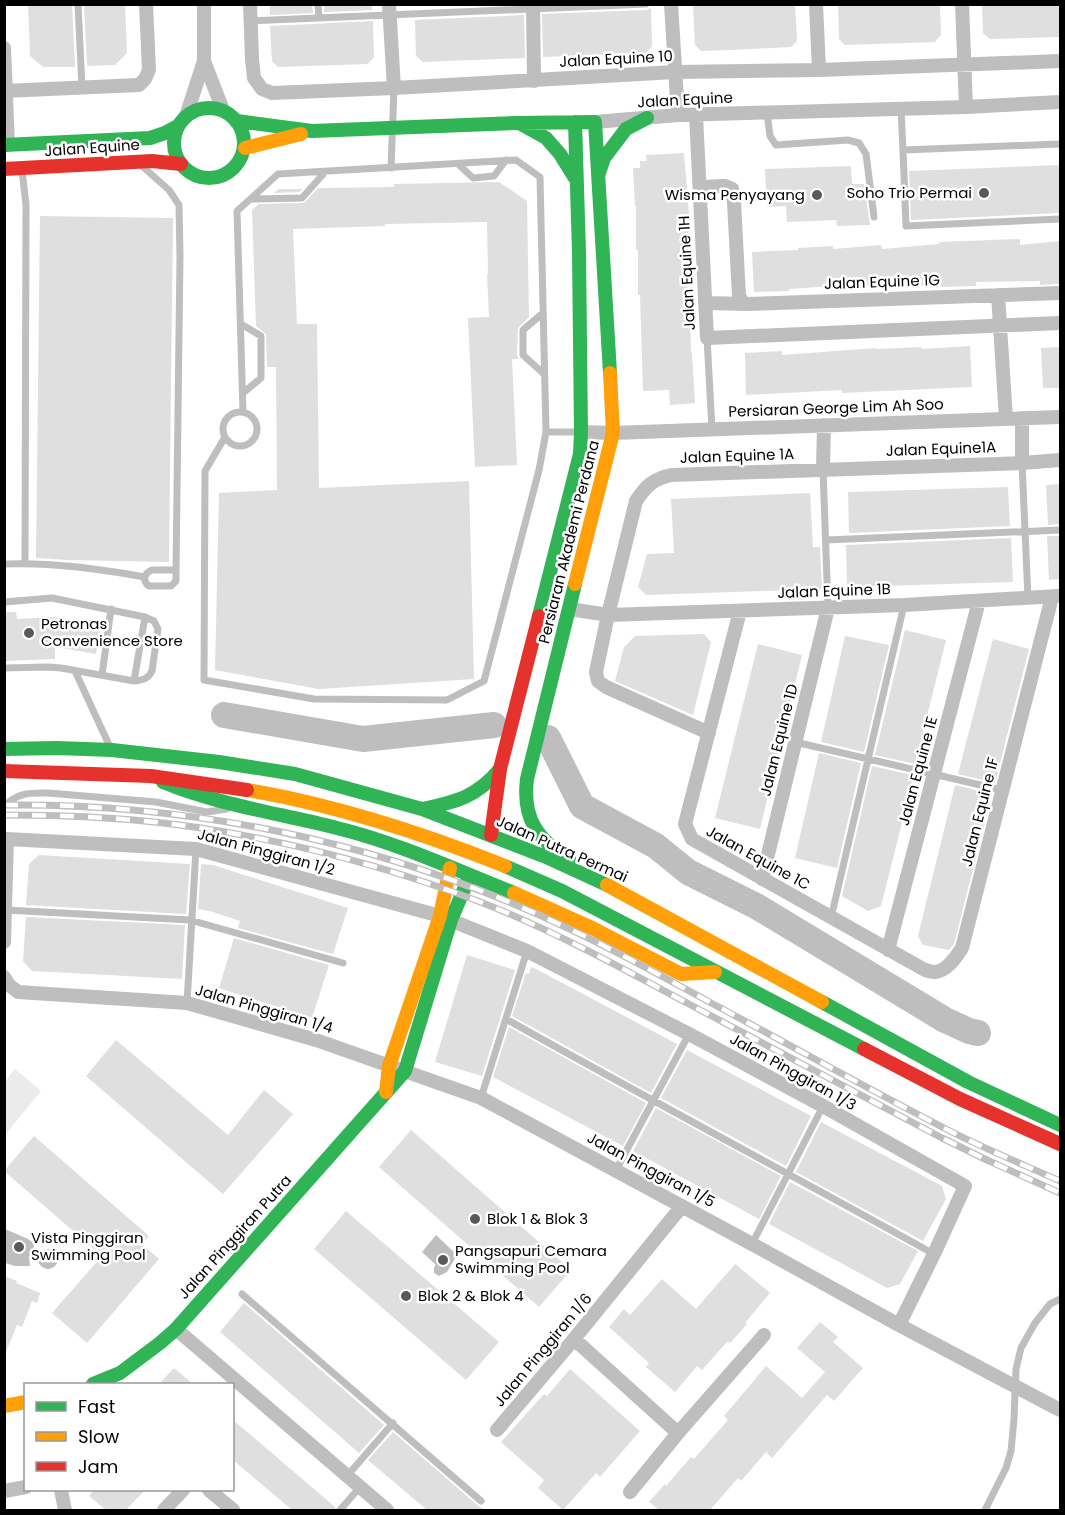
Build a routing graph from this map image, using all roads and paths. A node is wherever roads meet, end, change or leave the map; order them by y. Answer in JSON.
{"nodes":[{"id":1,"x":78,"y":4,"type":"edge"},
{"id":2,"x":146,"y":4,"type":"edge"},
{"id":3,"x":204,"y":4,"type":"edge"},
{"id":4,"x":250,"y":4,"type":"edge"},
{"id":5,"x":318,"y":4,"type":"edge"},
{"id":6,"x":646,"y":4,"type":"edge"},
{"id":7,"x":671,"y":4,"type":"edge"},
{"id":8,"x":816,"y":4,"type":"edge"},
{"id":9,"x":962,"y":4,"type":"edge"},
{"id":10,"x":597,"y":6,"type":"edge"},
{"id":11,"x":533,"y":7,"type":"edge"},
{"id":12,"x":464,"y":8,"type":"edge"},
{"id":13,"x":389,"y":10,"type":"edge"},
{"id":14,"x":319,"y":18,"type":"junction"},
{"id":15,"x":250,"y":21,"type":"junction"},
{"id":16,"x":4,"y":48,"type":"edge"},
{"id":17,"x":204,"y":60,"type":"junction"},
{"id":18,"x":1060,"y":61,"type":"edge"},
{"id":19,"x":964,"y":64,"type":"junction"},
{"id":20,"x":819,"y":70,"type":"junction"},
{"id":21,"x":675,"y":72,"type":"junction"},
{"id":22,"x":534,"y":81,"type":"junction"},
{"id":23,"x":82,"y":88,"type":"junction"},
{"id":24,"x":394,"y":88,"type":"junction"},
{"id":25,"x":5,"y":91,"type":"edge"},
{"id":26,"x":1060,"y":102,"type":"edge"},
{"id":27,"x":966,"y":107,"type":"junction"},
{"id":28,"x":901,"y":109,"type":"junction"},
{"id":29,"x":223,"y":110,"type":"junction"},
{"id":30,"x":767,"y":113,"type":"junction"},
{"id":31,"x":678,"y":115,"type":"junction"},
{"id":32,"x":696,"y":115,"type":"junction"},
{"id":33,"x":647,"y":118,"type":"junction"},
{"id":34,"x":182,"y":121,"type":"junction"},
{"id":35,"x":237,"y":121,"type":"junction"},
{"id":36,"x":575,"y":122,"type":"junction"},
{"id":37,"x":595,"y":122,"type":"junction"},
{"id":38,"x":517,"y":123,"type":"junction"},
{"id":39,"x":392,"y":127,"type":"junction"},
{"id":40,"x":312,"y":131,"type":"junction"},
{"id":41,"x":1060,"y":144,"type":"edge"},
{"id":42,"x":6,"y":145,"type":"edge"},
{"id":43,"x":244,"y":148,"type":"junction"},
{"id":44,"x":903,"y":150,"type":"junction"},
{"id":45,"x":506,"y":160,"type":"junction"},
{"id":46,"x":135,"y":161,"type":"junction"},
{"id":47,"x":181,"y":164,"type":"junction"},
{"id":48,"x":458,"y":164,"type":"junction"},
{"id":49,"x":391,"y":168,"type":"junction"},
{"id":50,"x":4,"y":169,"type":"edge"},
{"id":51,"x":22,"y":169,"type":"junction"},
{"id":52,"x":325,"y":172,"type":"junction"},
{"id":53,"x":597,"y":178,"type":"junction"},
{"id":54,"x":576,"y":179,"type":"junction"},
{"id":55,"x":700,"y":187,"type":"junction"},
{"id":56,"x":251,"y":199,"type":"junction"},
{"id":57,"x":874,"y":218,"type":"dead end"},
{"id":58,"x":1060,"y":219,"type":"edge"},
{"id":59,"x":1060,"y":293,"type":"edge"},
{"id":60,"x":999,"y":295,"type":"junction"},
{"id":61,"x":705,"y":303,"type":"junction"},
{"id":62,"x":743,"y":303,"type":"junction"},
{"id":63,"x":543,"y":313,"type":"junction"},
{"id":64,"x":1060,"y":323,"type":"edge"},
{"id":65,"x":241,"y":324,"type":"junction"},
{"id":66,"x":1000,"y":326,"type":"junction"},
{"id":67,"x":707,"y":338,"type":"junction"},
{"id":68,"x":544,"y":374,"type":"junction"},
{"id":69,"x":243,"y":393,"type":"junction"},
{"id":70,"x":243,"y":412,"type":"junction"},
{"id":71,"x":1060,"y":417,"type":"edge"},
{"id":72,"x":1022,"y":418,"type":"junction"},
{"id":73,"x":1005,"y":419,"type":"junction"},
{"id":74,"x":824,"y":425,"type":"junction"},
{"id":75,"x":712,"y":429,"type":"junction"},
{"id":76,"x":546,"y":432,"type":"junction"},
{"id":77,"x":581,"y":432,"type":"junction"},
{"id":78,"x":613,"y":433,"type":"junction"},
{"id":79,"x":225,"y":437,"type":"junction"},
{"id":80,"x":1060,"y":460,"type":"edge"},
{"id":81,"x":1022,"y":463,"type":"junction"},
{"id":82,"x":823,"y":469,"type":"junction"},
{"id":83,"x":1060,"y":530,"type":"edge"},
{"id":84,"x":1025,"y":533,"type":"junction"},
{"id":85,"x":826,"y":540,"type":"junction"},
{"id":86,"x":4,"y":564,"type":"edge"},
{"id":87,"x":25,"y":564,"type":"junction"},
{"id":88,"x":176,"y":570,"type":"junction"},
{"id":89,"x":144,"y":577,"type":"junction"},
{"id":90,"x":1056,"y":597,"type":"edge"},
{"id":91,"x":1028,"y":598,"type":"junction"},
{"id":92,"x":979,"y":601,"type":"junction"},
{"id":93,"x":4,"y":602,"type":"edge"},
{"id":94,"x":904,"y":605,"type":"junction"},
{"id":95,"x":828,"y":608,"type":"junction"},
{"id":96,"x":111,"y":609,"type":"junction"},
{"id":97,"x":570,"y":609,"type":"junction"},
{"id":98,"x":740,"y":611,"type":"junction"},
{"id":99,"x":608,"y":615,"type":"junction"},
{"id":100,"x":145,"y":616,"type":"junction"},
{"id":101,"x":4,"y":668,"type":"edge"},
{"id":102,"x":75,"y":671,"type":"junction"},
{"id":103,"x":102,"y":675,"type":"junction"},
{"id":104,"x":134,"y":681,"type":"junction"},
{"id":105,"x":709,"y":733,"type":"junction"},
{"id":106,"x":795,"y":742,"type":"junction"},
{"id":107,"x":4,"y":749,"type":"edge"},
{"id":108,"x":112,"y":750,"type":"junction"},
{"id":109,"x":868,"y":759,"type":"junction"},
{"id":110,"x":500,"y":769,"type":"junction"},
{"id":111,"x":4,"y":771,"type":"edge"},
{"id":112,"x":934,"y":774,"type":"junction"},
{"id":113,"x":151,"y":776,"type":"junction"},
{"id":114,"x":1002,"y":790,"type":"junction"},
{"id":115,"x":4,"y":806,"type":"edge"},
{"id":116,"x":241,"y":807,"type":"junction"},
{"id":117,"x":422,"y":809,"type":"junction"},
{"id":118,"x":6,"y":833,"type":"edge"},
{"id":119,"x":491,"y":835,"type":"junction"},
{"id":120,"x":196,"y":849,"type":"junction"},
{"id":121,"x":504,"y":865,"type":"junction"},
{"id":122,"x":450,"y":868,"type":"junction"},
{"id":123,"x":470,"y":875,"type":"junction"},
{"id":124,"x":762,"y":879,"type":"junction"},
{"id":125,"x":615,"y":889,"type":"junction"},
{"id":126,"x":6,"y":910,"type":"junction"},
{"id":127,"x":445,"y":918,"type":"junction"},
{"id":128,"x":831,"y":918,"type":"junction"},
{"id":129,"x":190,"y":920,"type":"junction"},
{"id":130,"x":4,"y":942,"type":"edge"},
{"id":131,"x":888,"y":950,"type":"junction"},
{"id":132,"x":526,"y":951,"type":"junction"},
{"id":133,"x":343,"y":963,"type":"dead end"},
{"id":134,"x":715,"y":972,"type":"junction"},
{"id":135,"x":4,"y":977,"type":"edge"},
{"id":136,"x":187,"y":1003,"type":"junction"},
{"id":137,"x":506,"y":1019,"type":"junction"},
{"id":138,"x":689,"y":1034,"type":"junction"},
{"id":139,"x":389,"y":1066,"type":"junction"},
{"id":140,"x":405,"y":1071,"type":"junction"},
{"id":141,"x":386,"y":1092,"type":"junction"},
{"id":142,"x":481,"y":1098,"type":"junction"},
{"id":143,"x":653,"y":1102,"type":"junction"},
{"id":144,"x":823,"y":1106,"type":"junction"},
{"id":145,"x":1060,"y":1125,"type":"edge"},
{"id":146,"x":1060,"y":1144,"type":"edge"},
{"id":147,"x":616,"y":1170,"type":"junction"},
{"id":148,"x":788,"y":1173,"type":"junction"},
{"id":149,"x":682,"y":1206,"type":"junction"},
{"id":150,"x":752,"y":1244,"type":"junction"},
{"id":151,"x":934,"y":1254,"type":"junction"},
{"id":152,"x":242,"y":1294,"type":"dead end"},
{"id":153,"x":1060,"y":1299,"type":"edge"},
{"id":154,"x":899,"y":1325,"type":"junction"},
{"id":155,"x":176,"y":1329,"type":"junction"},
{"id":156,"x":764,"y":1335,"type":"dead end"},
{"id":157,"x":574,"y":1339,"type":"junction"},
{"id":158,"x":95,"y":1383,"type":"edge"},
{"id":159,"x":1016,"y":1386,"type":"junction"},
{"id":160,"x":24,"y":1402,"type":"edge"},
{"id":161,"x":4,"y":1406,"type":"edge"},
{"id":162,"x":1060,"y":1410,"type":"edge"},
{"id":163,"x":393,"y":1424,"type":"junction"},
{"id":164,"x":497,"y":1430,"type":"dead end"},
{"id":165,"x":678,"y":1433,"type":"junction"},
{"id":166,"x":347,"y":1476,"type":"junction"},
{"id":167,"x":24,"y":1487,"type":"edge"},
{"id":168,"x":360,"y":1487,"type":"junction"},
{"id":169,"x":4,"y":1491,"type":"edge"},
{"id":170,"x":62,"y":1491,"type":"edge"},
{"id":171,"x":182,"y":1491,"type":"edge"},
{"id":172,"x":210,"y":1491,"type":"edge"},
{"id":173,"x":630,"y":1492,"type":"dead end"},
{"id":174,"x":481,"y":1501,"type":"dead end"},
{"id":175,"x":65,"y":1510,"type":"edge"},
{"id":176,"x":164,"y":1510,"type":"edge"},
{"id":177,"x":233,"y":1510,"type":"edge"},
{"id":178,"x":340,"y":1510,"type":"edge"},
{"id":179,"x":387,"y":1510,"type":"edge"},
{"id":180,"x":985,"y":1510,"type":"edge"}],
"edges":[{"from":1,"to":23,"type":"lane"},
{"from":2,"to":23,"type":"street"},
{"from":3,"to":17,"type":"street"},
{"from":4,"to":15,"type":"street","name":"Jalan Equine 10"},
{"from":5,"to":14,"type":"lane"},
{"from":6,"to":10,"type":"lane"},
{"from":7,"to":21,"type":"street"},
{"from":8,"to":20,"type":"street"},
{"from":9,"to":19,"type":"street"},
{"from":10,"to":11,"type":"lane"},
{"from":11,"to":12,"type":"lane"},
{"from":11,"to":22,"type":"street"},
{"from":12,"to":13,"type":"lane"},
{"from":13,"to":14,"type":"lane"},
{"from":13,"to":24,"type":"street"},
{"from":14,"to":15,"type":"lane"},
{"from":15,"to":24,"type":"street","name":"Jalan Equine 10"},
{"from":16,"to":25,"type":"street"},
{"from":17,"to":29,"type":"street"},
{"from":17,"to":34,"type":"street"},
{"from":18,"to":19,"type":"street","name":"Jalan Equine 10"},
{"from":19,"to":20,"type":"street","name":"Jalan Equine 10"},
{"from":19,"to":27,"type":"street"},
{"from":20,"to":21,"type":"street","name":"Jalan Equine 10"},
{"from":21,"to":22,"type":"street","name":"Jalan Equine 10"},
{"from":21,"to":31,"type":"street"},
{"from":22,"to":24,"type":"street","name":"Jalan Equine 10"},
{"from":23,"to":25,"type":"street"},
{"from":24,"to":39,"type":"lane"},
{"from":25,"to":42,"type":"street"},
{"from":26,"to":27,"type":"street","name":"Jalan Equine"},
{"from":27,"to":28,"type":"street","name":"Jalan Equine"},
{"from":28,"to":30,"type":"street","name":"Jalan Equine"},
{"from":28,"to":44,"type":"lane"},
{"from":29,"to":34,"type":"street"},
{"from":29,"to":35,"type":"street"},
{"from":30,"to":32,"type":"street","name":"Jalan Equine"},
{"from":30,"to":57,"type":"lane"},
{"from":31,"to":32,"type":"street","name":"Jalan Equine"},
{"from":31,"to":33,"type":"street","name":"Jalan Equine"},
{"from":32,"to":55,"type":"street","name":"Jalan Equine 1H"},
{"from":33,"to":37,"type":"street","name":"Jalan Equine"},
{"from":33,"to":53,"type":"street"},
{"from":34,"to":42,"type":"street","name":"Jalan Equine"},
{"from":34,"to":47,"type":"street"},
{"from":35,"to":40,"type":"street","name":"Jalan Equine"},
{"from":35,"to":43,"type":"street"},
{"from":36,"to":37,"type":"street","name":"Jalan Equine"},
{"from":36,"to":38,"type":"street","name":"Jalan Equine"},
{"from":36,"to":54,"type":"street","name":"Persiaran Akademi Perdana"},
{"from":37,"to":53,"type":"street","name":"Persiaran Akademi Perdana"},
{"from":38,"to":39,"type":"street","name":"Jalan Equine"},
{"from":38,"to":54,"type":"street"},
{"from":39,"to":40,"type":"street","name":"Jalan Equine"},
{"from":39,"to":49,"type":"lane"},
{"from":40,"to":43,"type":"street","name":"Jalan Equine"},
{"from":41,"to":44,"type":"lane"},
{"from":43,"to":47,"type":"street"},
{"from":44,"to":58,"type":"lane"},
{"from":45,"to":48,"type":"lane"},
{"from":45,"to":48,"type":"lane"},
{"from":45,"to":63,"type":"lane"},
{"from":46,"to":47,"type":"street","name":"Jalan Equine"},
{"from":46,"to":51,"type":"street","name":"Jalan Equine"},
{"from":46,"to":88,"type":"lane"},
{"from":48,"to":49,"type":"lane"},
{"from":49,"to":52,"type":"lane"},
{"from":50,"to":51,"type":"street","name":"Jalan Equine"},
{"from":51,"to":87,"type":"lane"},
{"from":52,"to":56,"type":"lane"},
{"from":52,"to":56,"type":"lane"},
{"from":53,"to":78,"type":"street","name":"Persiaran Akademi Perdana"},
{"from":54,"to":77,"type":"street","name":"Persiaran Akademi Perdana"},
{"from":55,"to":61,"type":"street","name":"Jalan Equine 1H"},
{"from":55,"to":62,"type":"street"},
{"from":56,"to":65,"type":"lane"},
{"from":59,"to":60,"type":"street","name":"Jalan Equine 1G"},
{"from":60,"to":62,"type":"street","name":"Jalan Equine 1G"},
{"from":60,"to":66,"type":"street"},
{"from":61,"to":62,"type":"street","name":"Jalan Equine 1G"},
{"from":61,"to":67,"type":"street","name":"Jalan Equine 1H"},
{"from":63,"to":68,"type":"lane"},
{"from":63,"to":68,"type":"lane"},
{"from":64,"to":66,"type":"street"},
{"from":65,"to":69,"type":"lane"},
{"from":65,"to":69,"type":"lane"},
{"from":66,"to":67,"type":"street"},
{"from":66,"to":73,"type":"street"},
{"from":67,"to":75,"type":"lane","name":"Jalan Equine 1H"},
{"from":68,"to":76,"type":"lane"},
{"from":69,"to":70,"type":"lane"},
{"from":70,"to":79,"type":"lane"},
{"from":70,"to":79,"type":"lane"},
{"from":71,"to":72,"type":"street","name":"Persiaran George Lim Ah Soo"},
{"from":72,"to":73,"type":"street","name":"Persiaran George Lim Ah Soo"},
{"from":72,"to":81,"type":"street"},
{"from":73,"to":74,"type":"street","name":"Persiaran George Lim Ah Soo"},
{"from":74,"to":75,"type":"street","name":"Persiaran George Lim Ah Soo"},
{"from":74,"to":82,"type":"street"},
{"from":75,"to":78,"type":"street","name":"Persiaran George Lim Ah Soo"},
{"from":76,"to":77,"type":"lane"},
{"from":76,"to":79,"type":"lane"},
{"from":77,"to":78,"type":"street","name":"Persiaran George Lim Ah Soo"},
{"from":77,"to":110,"type":"street","name":"Persiaran Akademi Perdana"},
{"from":78,"to":97,"type":"street","name":"Persiaran Akademi Perdana"},
{"from":80,"to":81,"type":"street","name":"Jalan Equine1A"},
{"from":81,"to":82,"type":"street","name":"Jalan Equine1A"},
{"from":81,"to":84,"type":"lane"},
{"from":82,"to":85,"type":"lane"},
{"from":82,"to":99,"type":"street","name":"Jalan Equine 1A"},
{"from":83,"to":84,"type":"lane"},
{"from":84,"to":85,"type":"lane"},
{"from":84,"to":91,"type":"lane"},
{"from":85,"to":95,"type":"lane"},
{"from":86,"to":87,"type":"lane"},
{"from":87,"to":89,"type":"lane"},
{"from":88,"to":89,"type":"lane"},
{"from":88,"to":89,"type":"lane"},
{"from":90,"to":91,"type":"street","name":"Jalan Equine 1B"},
{"from":90,"to":114,"type":"street","name":"Jalan Equine 1F"},
{"from":91,"to":92,"type":"street","name":"Jalan Equine 1B"},
{"from":92,"to":94,"type":"street","name":"Jalan Equine 1B"},
{"from":92,"to":112,"type":"street","name":"Jalan Equine 1E"},
{"from":93,"to":96,"type":"lane"},
{"from":94,"to":95,"type":"street","name":"Jalan Equine 1B"},
{"from":94,"to":109,"type":"lane"},
{"from":95,"to":98,"type":"street","name":"Jalan Equine 1B"},
{"from":95,"to":106,"type":"street","name":"Jalan Equine 1D"},
{"from":96,"to":100,"type":"lane"},
{"from":96,"to":103,"type":"lane"},
{"from":97,"to":99,"type":"street","name":"Jalan Equine 1B"},
{"from":97,"to":125,"type":"street","name":"Persiaran Akademi Perdana"},
{"from":98,"to":99,"type":"street","name":"Jalan Equine 1B"},
{"from":98,"to":105,"type":"street","name":"Jalan Equine 1C"},
{"from":99,"to":105,"type":"street"},
{"from":100,"to":104,"type":"lane"},
{"from":100,"to":104,"type":"lane"},
{"from":101,"to":102,"type":"lane"},
{"from":102,"to":103,"type":"lane"},
{"from":102,"to":108,"type":"lane"},
{"from":103,"to":104,"type":"lane"},
{"from":105,"to":124,"type":"street","name":"Jalan Equine 1C"},
{"from":106,"to":109,"type":"lane"},
{"from":106,"to":124,"type":"street","name":"Jalan Equine 1D"},
{"from":107,"to":108,"type":"street","name":"Jalan Putra Permai"},
{"from":108,"to":117,"type":"street","name":"Jalan Putra Permai"},
{"from":109,"to":112,"type":"lane"},
{"from":109,"to":128,"type":"lane"},
{"from":110,"to":117,"type":"street"},
{"from":110,"to":119,"type":"street","name":"Persiaran Akademi Perdana"},
{"from":111,"to":113,"type":"street"},
{"from":112,"to":114,"type":"lane"},
{"from":112,"to":131,"type":"street","name":"Jalan Equine 1E"},
{"from":113,"to":116,"type":"street"},
{"from":113,"to":121,"type":"street"},
{"from":114,"to":131,"type":"street","name":"Jalan Equine 1F"},
{"from":115,"to":116,"type":"lane"},
{"from":116,"to":122,"type":"street"},
{"from":117,"to":119,"type":"street","name":"Jalan Putra Permai"},
{"from":118,"to":120,"type":"street","name":"Jalan Pinggiran 1/2"},
{"from":118,"to":126,"type":"street"},
{"from":119,"to":121,"type":"street"},
{"from":119,"to":125,"type":"street","name":"Jalan Putra Permai"},
{"from":120,"to":127,"type":"street","name":"Jalan Pinggiran 1/2"},
{"from":120,"to":129,"type":"lane"},
{"from":121,"to":134,"type":"street"},
{"from":122,"to":123,"type":"street"},
{"from":122,"to":127,"type":"street"},
{"from":123,"to":127,"type":"street"},
{"from":123,"to":134,"type":"street"},
{"from":124,"to":128,"type":"street","name":"Jalan Equine 1C"},
{"from":125,"to":145,"type":"street","name":"Jalan Putra Permai"},
{"from":126,"to":129,"type":"lane"},
{"from":126,"to":130,"type":"street"},
{"from":127,"to":132,"type":"street","name":"Jalan Pinggiran 1/3"},
{"from":127,"to":139,"type":"street"},
{"from":127,"to":140,"type":"street","name":"Jalan Pinggiran Putra"},
{"from":128,"to":131,"type":"street","name":"Jalan Equine 1C"},
{"from":129,"to":133,"type":"lane"},
{"from":129,"to":136,"type":"lane"},
{"from":132,"to":137,"type":"lane"},
{"from":132,"to":138,"type":"street","name":"Jalan Pinggiran 1/3"},
{"from":134,"to":146,"type":"street"},
{"from":135,"to":136,"type":"street","name":"Jalan Pinggiran 1/4"},
{"from":136,"to":139,"type":"street","name":"Jalan Pinggiran 1/4"},
{"from":137,"to":142,"type":"lane"},
{"from":137,"to":143,"type":"lane"},
{"from":138,"to":143,"type":"lane"},
{"from":138,"to":144,"type":"street","name":"Jalan Pinggiran 1/3"},
{"from":139,"to":140,"type":"street","name":"Jalan Pinggiran 1/4"},
{"from":139,"to":141,"type":"street"},
{"from":140,"to":141,"type":"street","name":"Jalan Pinggiran Putra"},
{"from":140,"to":142,"type":"street","name":"Jalan Pinggiran 1/5"},
{"from":141,"to":155,"type":"street","name":"Jalan Pinggiran Putra"},
{"from":142,"to":147,"type":"street","name":"Jalan Pinggiran 1/5"},
{"from":143,"to":147,"type":"lane"},
{"from":143,"to":148,"type":"lane"},
{"from":144,"to":148,"type":"lane"},
{"from":144,"to":151,"type":"street","name":"Jalan Pinggiran 1/3"},
{"from":147,"to":149,"type":"street","name":"Jalan Pinggiran 1/5"},
{"from":148,"to":150,"type":"lane"},
{"from":148,"to":151,"type":"lane"},
{"from":149,"to":150,"type":"street","name":"Jalan Pinggiran 1/5"},
{"from":149,"to":157,"type":"street","name":"Jalan Pinggiran 1/6"},
{"from":150,"to":154,"type":"street","name":"Jalan Pinggiran 1/5"},
{"from":151,"to":154,"type":"street","name":"Jalan Pinggiran 1/3"},
{"from":152,"to":163,"type":"lane"},
{"from":153,"to":159,"type":"lane"},
{"from":154,"to":159,"type":"street"},
{"from":155,"to":158,"type":"street","name":"Jalan Pinggiran Putra"},
{"from":155,"to":166,"type":"street"},
{"from":156,"to":165,"type":"street"},
{"from":157,"to":164,"type":"street","name":"Jalan Pinggiran 1/6"},
{"from":157,"to":165,"type":"street"},
{"from":159,"to":162,"type":"street"},
{"from":159,"to":180,"type":"lane"},
{"from":160,"to":161,"type":"street"},
{"from":163,"to":166,"type":"lane"},
{"from":163,"to":174,"type":"lane"},
{"from":165,"to":173,"type":"street"},
{"from":166,"to":168,"type":"street"},
{"from":167,"to":169,"type":"street"},
{"from":168,"to":178,"type":"lane"},
{"from":168,"to":179,"type":"street"},
{"from":170,"to":175,"type":"street"},
{"from":171,"to":176,"type":"street"},
{"from":172,"to":177,"type":"street"}]}
